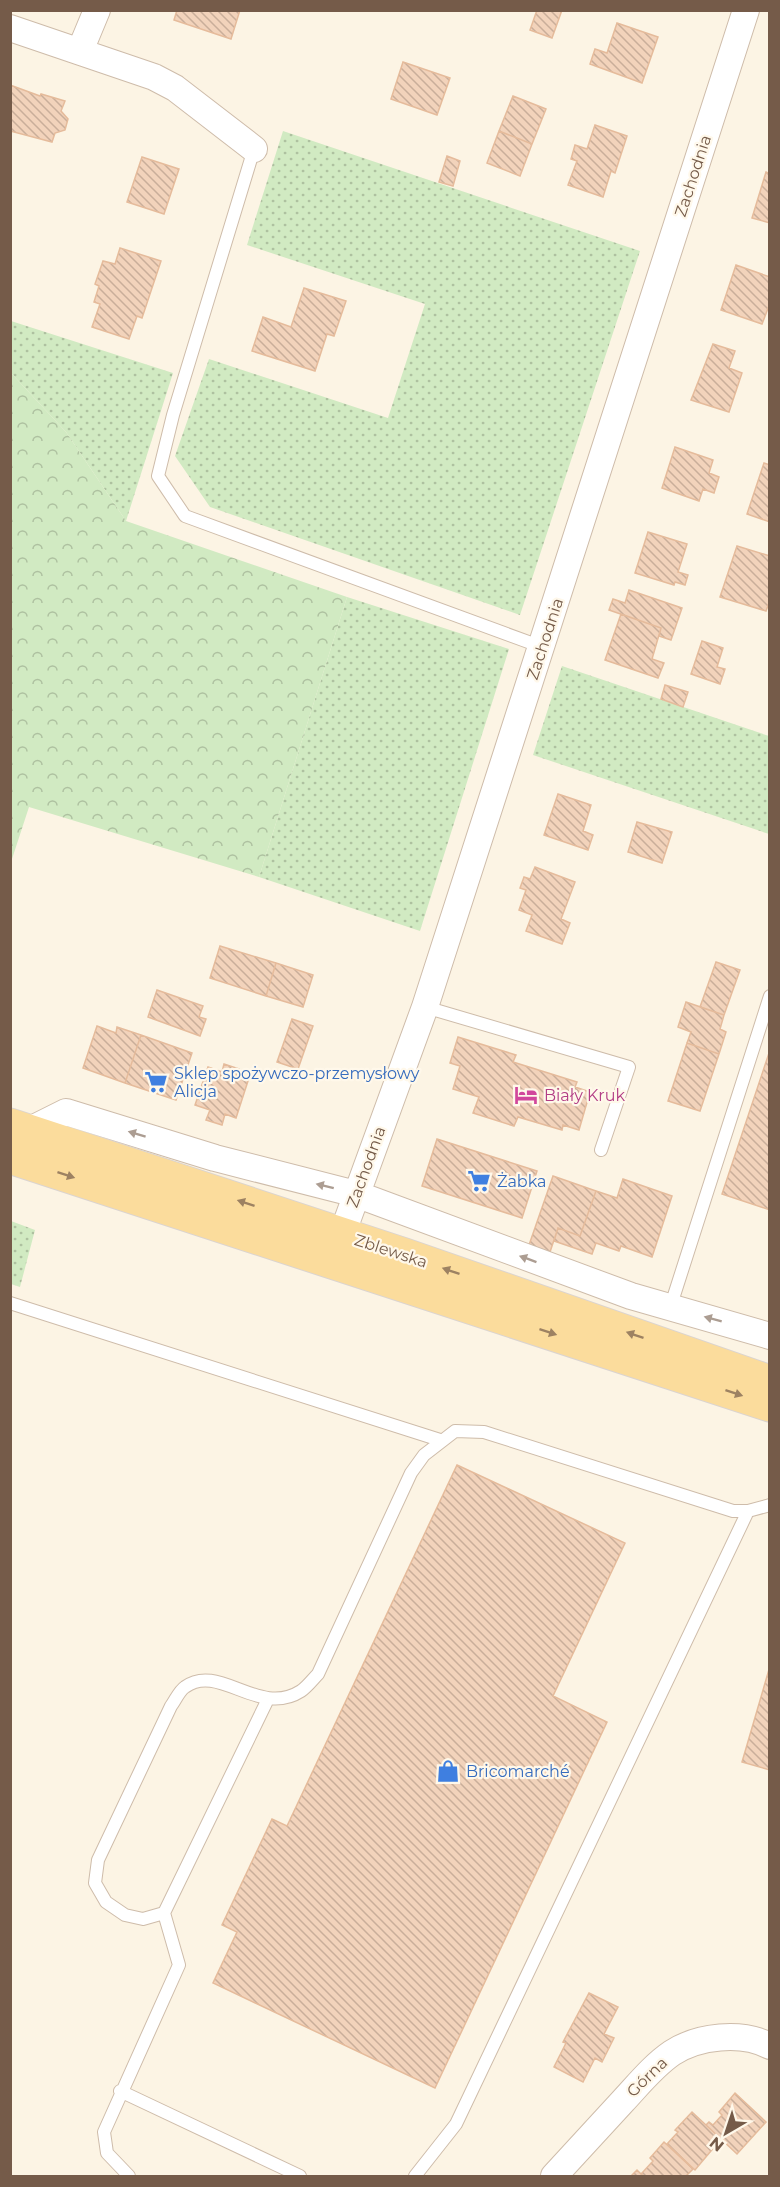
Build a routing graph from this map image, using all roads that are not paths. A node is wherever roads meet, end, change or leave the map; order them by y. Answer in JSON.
{"nodes":[{"id":1,"x":97,"y":10,"type":"edge"},
{"id":2,"x":746,"y":10,"type":"edge"},
{"id":3,"x":10,"y":28,"type":"edge"},
{"id":4,"x":80,"y":51,"type":"junction"},
{"id":5,"x":254,"y":149,"type":"joint"},
{"id":6,"x":542,"y":647,"type":"junction"},
{"id":7,"x":770,"y":996,"type":"edge"},
{"id":8,"x":425,"y":1006,"type":"junction"},
{"id":9,"x":16,"y":1138,"type":"edge"},
{"id":10,"x":601,"y":1150,"type":"dead end"},
{"id":11,"x":356,"y":1194,"type":"junction"},
{"id":12,"x":337,"y":1249,"type":"junction"},
{"id":13,"x":10,"y":1303,"type":"edge"},
{"id":14,"x":670,"y":1308,"type":"junction"},
{"id":15,"x":770,"y":1336,"type":"edge"},
{"id":16,"x":770,"y":1382,"type":"edge"},
{"id":17,"x":770,"y":1405,"type":"edge"},
{"id":18,"x":440,"y":1440,"type":"junction"},
{"id":19,"x":770,"y":1505,"type":"edge"},
{"id":20,"x":748,"y":1511,"type":"junction"},
{"id":21,"x":268,"y":1700,"type":"junction"},
{"id":22,"x":164,"y":1913,"type":"junction"},
{"id":23,"x":770,"y":2046,"type":"edge"},
{"id":24,"x":120,"y":2091,"type":"junction"},
{"id":25,"x":129,"y":2176,"type":"edge"},
{"id":26,"x":300,"y":2176,"type":"edge"},
{"id":27,"x":415,"y":2176,"type":"edge"},
{"id":28,"x":554,"y":2176,"type":"edge"}],
"edges":[{"from":1,"to":4,"type":"street"},
{"from":2,"to":6,"type":"street","name":"Zachodnia"},
{"from":3,"to":4,"type":"street"},
{"from":4,"to":5,"type":"street"},
{"from":5,"to":6,"type":"lane"},
{"from":6,"to":8,"type":"street","name":"Zachodnia"},
{"from":7,"to":14,"type":"lane"},
{"from":8,"to":10,"type":"lane"},
{"from":8,"to":11,"type":"street","name":"Zachodnia"},
{"from":11,"to":9,"type":"street","one_way":true},
{"from":9,"to":12,"type":"main road","name":"Zblewska"},
{"from":11,"to":12,"type":"street","name":"Zachodnia"},
{"from":14,"to":11,"type":"street","one_way":true},
{"from":16,"to":12,"type":"main road","name":"Zblewska","one_way":true},
{"from":12,"to":17,"type":"main road","name":"Zblewska","one_way":true},
{"from":13,"to":18,"type":"lane"},
{"from":15,"to":14,"type":"street","one_way":true},
{"from":18,"to":20,"type":"lane"},
{"from":18,"to":21,"type":"lane"},
{"from":19,"to":20,"type":"lane"},
{"from":20,"to":27,"type":"lane"},
{"from":21,"to":22,"type":"lane"},
{"from":21,"to":22,"type":"lane"},
{"from":22,"to":24,"type":"lane"},
{"from":23,"to":28,"type":"street","name":"Górna"},
{"from":24,"to":25,"type":"lane"},
{"from":24,"to":26,"type":"lane"}]}
